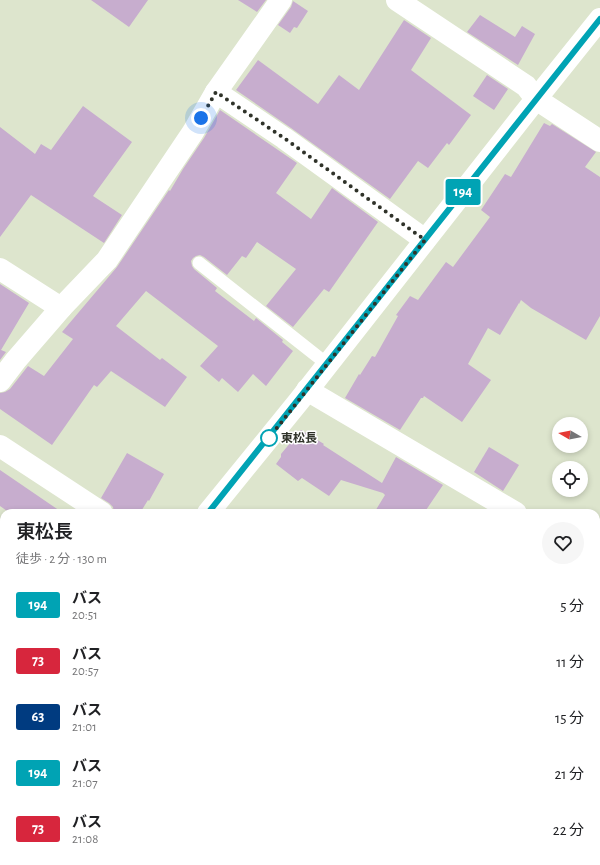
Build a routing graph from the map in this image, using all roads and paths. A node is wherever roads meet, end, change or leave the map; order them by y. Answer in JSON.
{"nodes":[{"id":1,"x":281,"y":0,"type":"edge"},
{"id":2,"x":397,"y":0,"type":"edge"},
{"id":3,"x":600,"y":19,"type":"edge"},
{"id":4,"x":216,"y":92,"type":"junction"},
{"id":5,"x":536,"y":99,"type":"junction"},
{"id":6,"x":600,"y":141,"type":"edge"},
{"id":7,"x":425,"y":240,"type":"junction"},
{"id":8,"x":199,"y":263,"type":"dead end"},
{"id":9,"x":0,"y":269,"type":"edge"},
{"id":10,"x":61,"y":308,"type":"junction"},
{"id":11,"x":327,"y":364,"type":"junction"},
{"id":12,"x":0,"y":380,"type":"edge"},
{"id":13,"x":307,"y":390,"type":"junction"},
{"id":14,"x":0,"y":446,"type":"edge"},
{"id":15,"x":96,"y":509,"type":"edge"},
{"id":16,"x":211,"y":509,"type":"edge"},
{"id":17,"x":504,"y":509,"type":"edge"}],
"edges":[{"from":1,"to":4,"type":"street"},
{"from":2,"to":5,"type":"street"},
{"from":3,"to":5,"type":"street"},
{"from":4,"to":7,"type":"street"},
{"from":4,"to":10,"type":"street"},
{"from":5,"to":6,"type":"street"},
{"from":5,"to":7,"type":"street"},
{"from":7,"to":11,"type":"street"},
{"from":8,"to":11,"type":"lane"},
{"from":9,"to":10,"type":"street"},
{"from":10,"to":12,"type":"street"},
{"from":11,"to":13,"type":"street"},
{"from":13,"to":16,"type":"street"},
{"from":13,"to":17,"type":"street"},
{"from":14,"to":15,"type":"street"}]}
